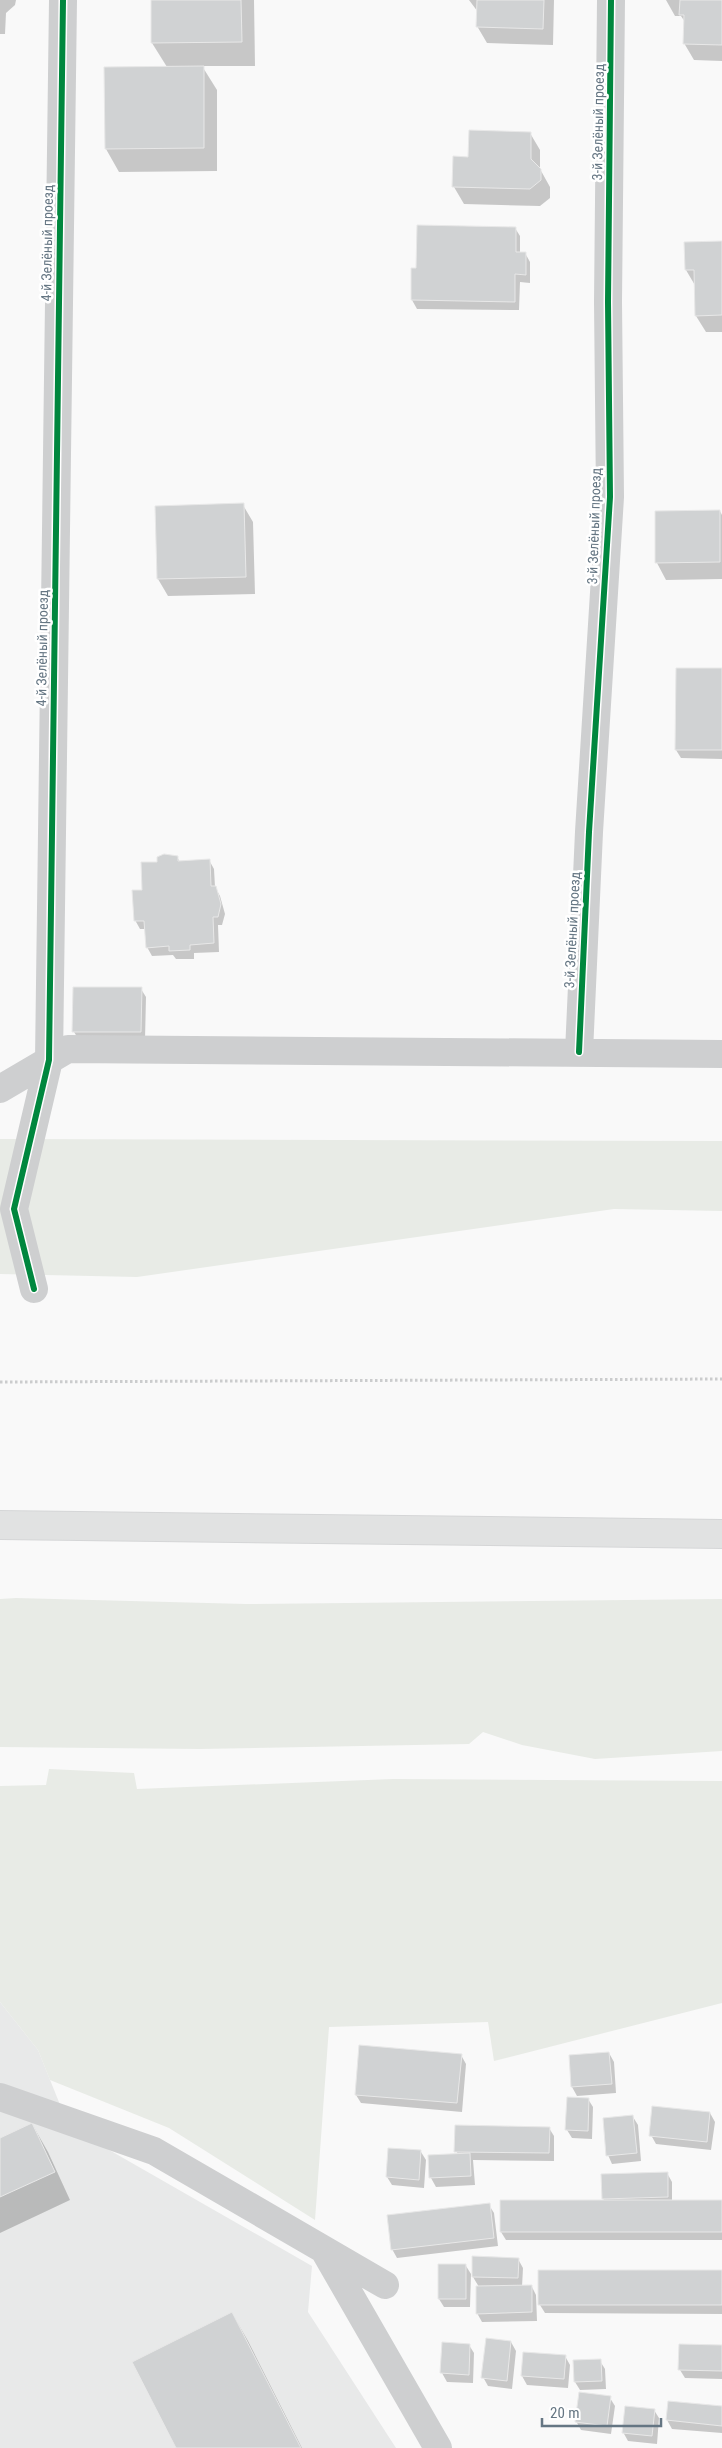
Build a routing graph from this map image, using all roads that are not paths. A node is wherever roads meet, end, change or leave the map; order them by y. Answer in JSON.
{"nodes":[{"id":1,"x":63,"y":0,"type":"edge"},
{"id":2,"x":612,"y":0,"type":"edge"},
{"id":3,"x":579,"y":1052,"type":"junction"},
{"id":4,"x":722,"y":1054,"type":"edge"},
{"id":5,"x":49,"y":1060,"type":"junction"},
{"id":6,"x":0,"y":1089,"type":"edge"},
{"id":7,"x":34,"y":1289,"type":"dead end"},
{"id":8,"x":0,"y":1525,"type":"edge"},
{"id":9,"x":722,"y":1534,"type":"edge"},
{"id":10,"x":0,"y":2097,"type":"edge"},
{"id":11,"x":324,"y":2248,"type":"junction"},
{"id":12,"x":385,"y":2285,"type":"dead end"},
{"id":13,"x":438,"y":2448,"type":"edge"}],
"edges":[{"from":1,"to":5,"type":"street","name":"4-й Зелёный проезд"},
{"from":2,"to":3,"type":"street","name":"3-й Зелёный проезд"},
{"from":3,"to":4,"type":"street"},
{"from":3,"to":5,"type":"street"},
{"from":5,"to":6,"type":"street"},
{"from":5,"to":7,"type":"street","name":"4-й Зелёный проезд"},
{"from":8,"to":9,"type":"main road"},
{"from":10,"to":11,"type":"street"},
{"from":11,"to":12,"type":"street"},
{"from":11,"to":13,"type":"street"}]}
